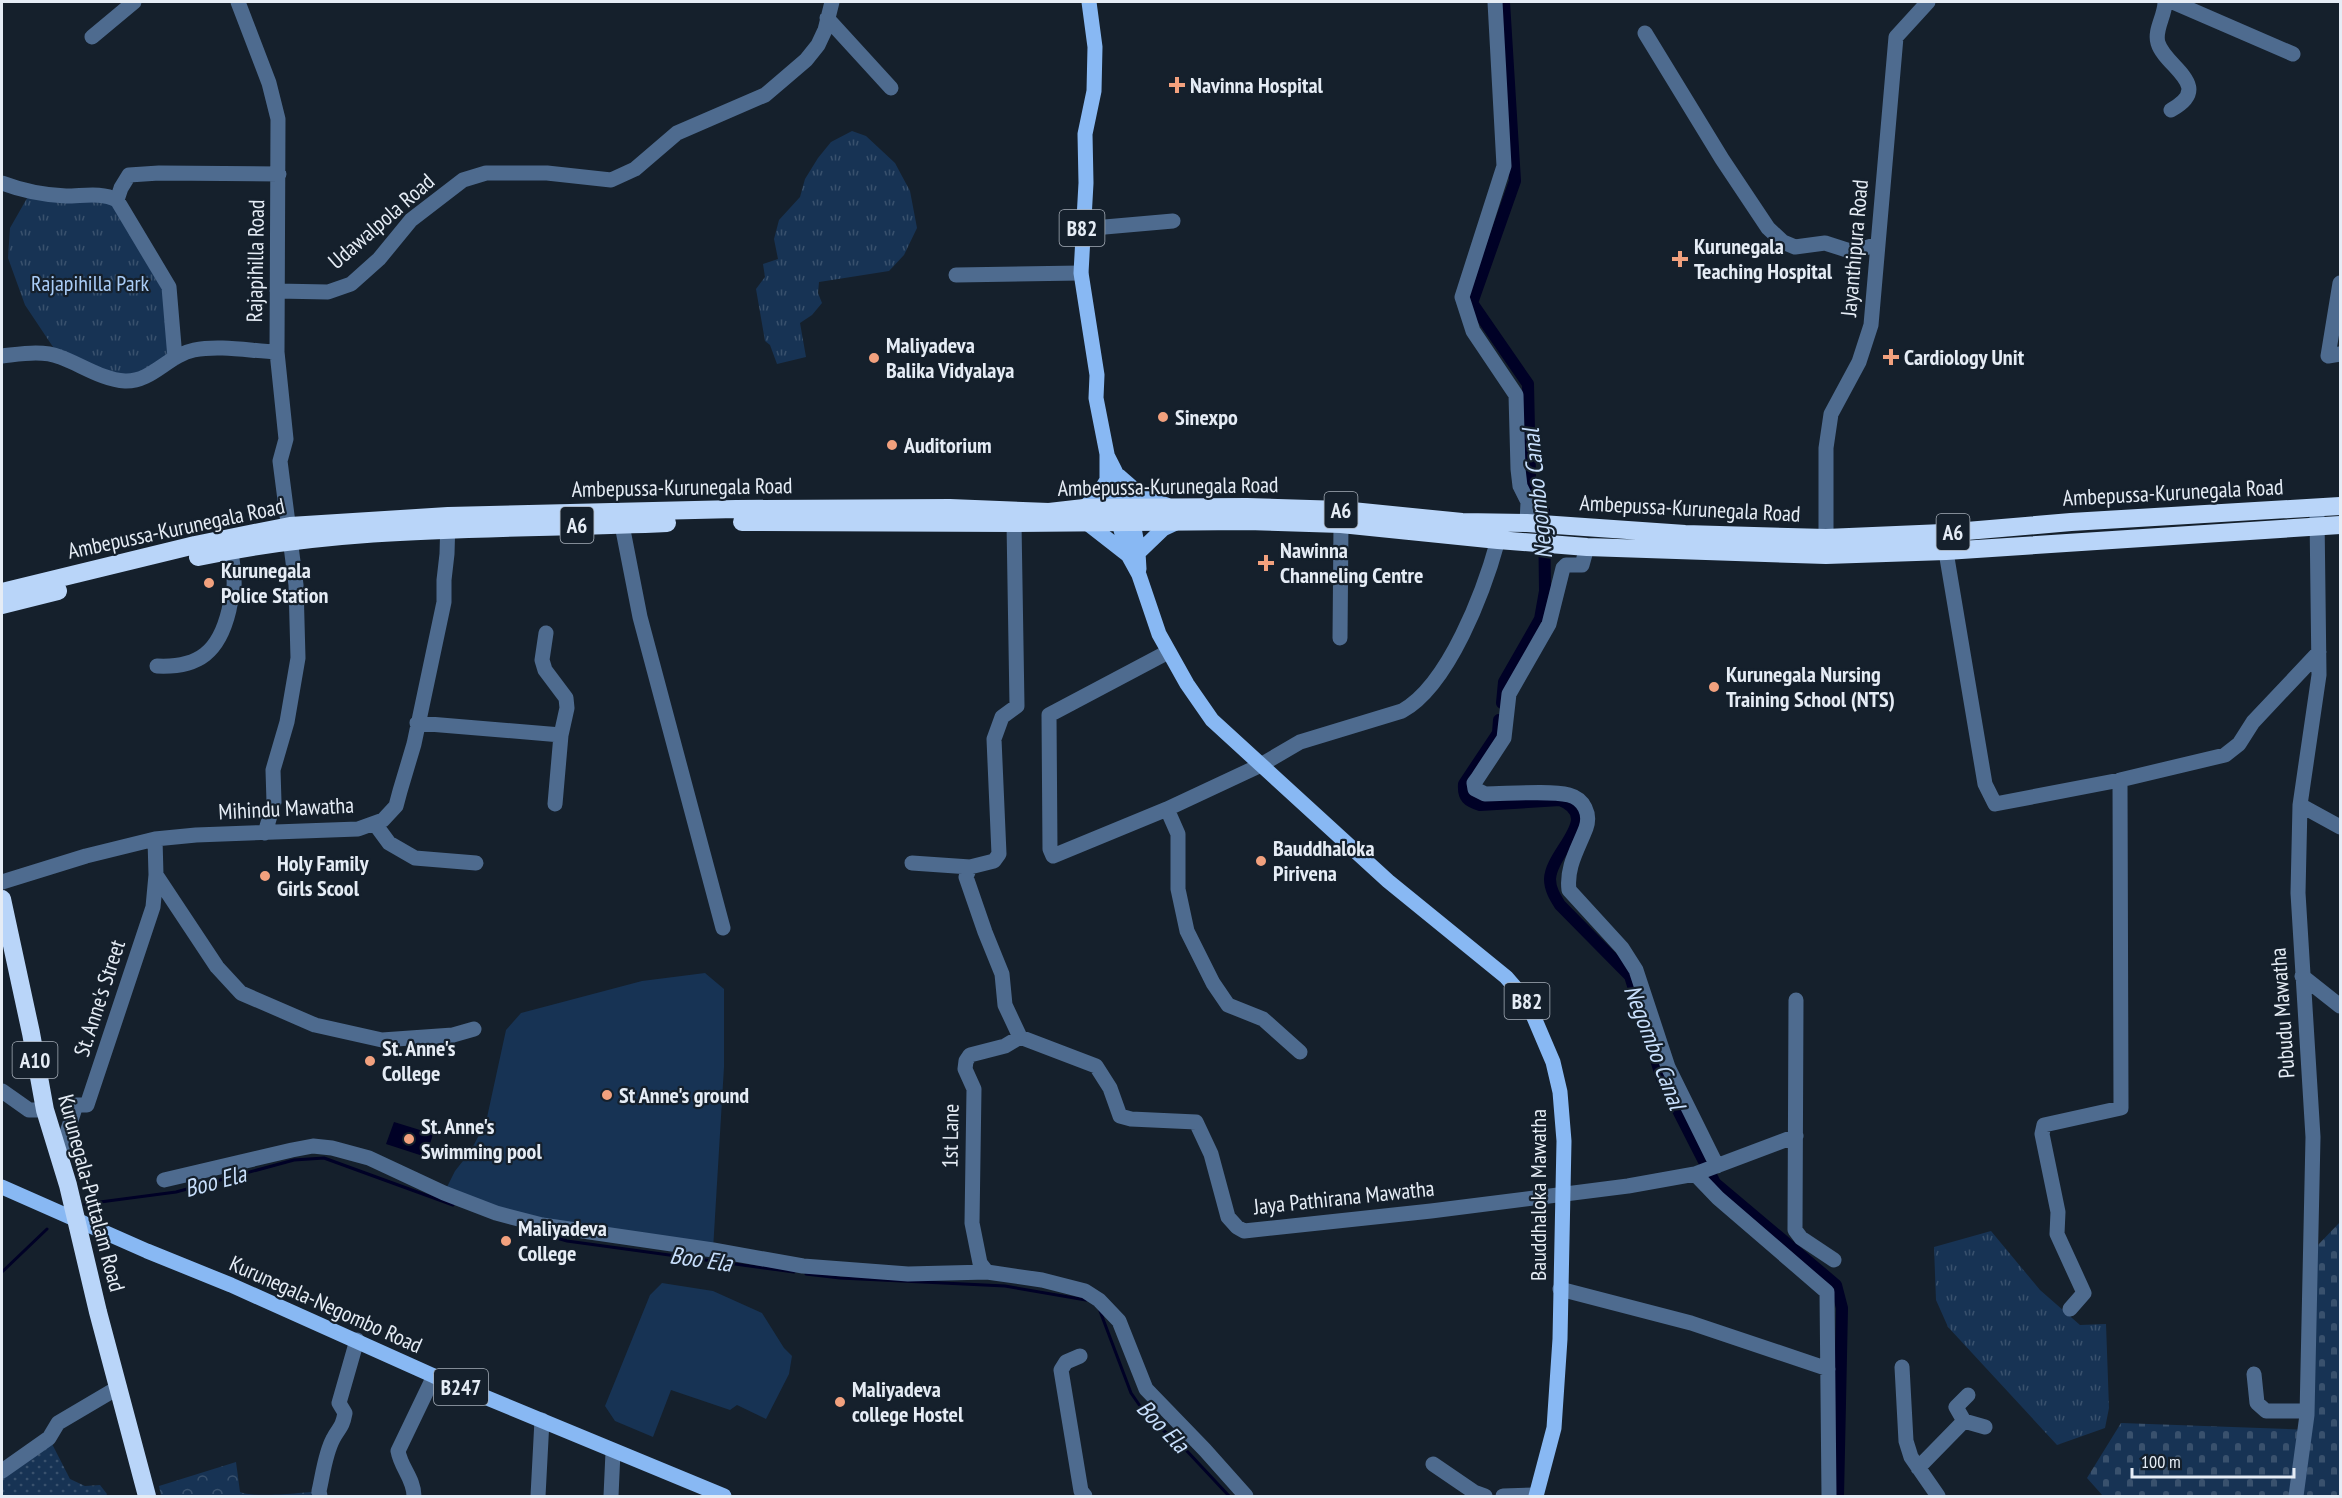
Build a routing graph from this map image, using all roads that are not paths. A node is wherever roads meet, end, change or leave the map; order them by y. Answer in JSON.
{"nodes":[{"id":1,"x":134,"y":2,"type":"edge"},
{"id":2,"x":238,"y":2,"type":"edge"},
{"id":3,"x":832,"y":2,"type":"edge"},
{"id":4,"x":1089,"y":2,"type":"edge"},
{"id":5,"x":1495,"y":2,"type":"edge"},
{"id":6,"x":1928,"y":2,"type":"edge"},
{"id":7,"x":2165,"y":2,"type":"edge"},
{"id":8,"x":2173,"y":2,"type":"edge"},
{"id":9,"x":827,"y":18,"type":"junction"},
{"id":10,"x":1645,"y":33,"type":"dead end"},
{"id":11,"x":92,"y":38,"type":"dead end"},
{"id":12,"x":2293,"y":54,"type":"dead end"},
{"id":13,"x":891,"y":88,"type":"dead end"},
{"id":14,"x":2171,"y":110,"type":"dead end"},
{"id":15,"x":279,"y":174,"type":"junction"},
{"id":16,"x":2,"y":183,"type":"edge"},
{"id":17,"x":117,"y":200,"type":"junction"},
{"id":18,"x":1173,"y":221,"type":"dead end"},
{"id":19,"x":1082,"y":229,"type":"junction"},
{"id":20,"x":1877,"y":244,"type":"junction"},
{"id":21,"x":1081,"y":273,"type":"junction"},
{"id":22,"x":956,"y":275,"type":"dead end"},
{"id":23,"x":2340,"y":283,"type":"edge"},
{"id":24,"x":277,"y":291,"type":"junction"},
{"id":25,"x":277,"y":352,"type":"junction"},
{"id":26,"x":2340,"y":354,"type":"edge"},
{"id":27,"x":2,"y":356,"type":"edge"},
{"id":28,"x":176,"y":358,"type":"junction"},
{"id":29,"x":1113,"y":478,"type":"junction"},
{"id":30,"x":2340,"y":506,"type":"edge"},
{"id":31,"x":2317,"y":507,"type":"junction"},
{"id":32,"x":1176,"y":515,"type":"junction"},
{"id":33,"x":1085,"y":516,"type":"junction"},
{"id":34,"x":1124,"y":516,"type":"junction"},
{"id":35,"x":448,"y":522,"type":"junction"},
{"id":36,"x":1014,"y":523,"type":"junction"},
{"id":37,"x":1527,"y":523,"type":"junction"},
{"id":38,"x":1341,"y":524,"type":"junction"},
{"id":39,"x":622,"y":525,"type":"junction"},
{"id":40,"x":2340,"y":525,"type":"edge"},
{"id":41,"x":2318,"y":526,"type":"junction"},
{"id":42,"x":290,"y":533,"type":"junction"},
{"id":43,"x":1498,"y":540,"type":"junction"},
{"id":44,"x":1945,"y":542,"type":"junction"},
{"id":45,"x":1826,"y":546,"type":"junction"},
{"id":46,"x":1587,"y":547,"type":"junction"},
{"id":47,"x":231,"y":550,"type":"junction"},
{"id":48,"x":1133,"y":554,"type":"junction"},
{"id":49,"x":2,"y":592,"type":"edge"},
{"id":50,"x":2,"y":605,"type":"edge"},
{"id":51,"x":546,"y":633,"type":"dead end"},
{"id":52,"x":1340,"y":638,"type":"dead end"},
{"id":53,"x":1168,"y":652,"type":"junction"},
{"id":54,"x":2319,"y":652,"type":"junction"},
{"id":55,"x":157,"y":666,"type":"dead end"},
{"id":56,"x":417,"y":723,"type":"junction"},
{"id":57,"x":561,"y":735,"type":"junction"},
{"id":58,"x":1259,"y":766,"type":"junction"},
{"id":59,"x":2120,"y":780,"type":"junction"},
{"id":60,"x":555,"y":804,"type":"dead end"},
{"id":61,"x":2300,"y":805,"type":"junction"},
{"id":62,"x":1167,"y":809,"type":"junction"},
{"id":63,"x":375,"y":824,"type":"junction"},
{"id":64,"x":2340,"y":827,"type":"edge"},
{"id":65,"x":266,"y":833,"type":"junction"},
{"id":66,"x":155,"y":839,"type":"junction"},
{"id":67,"x":476,"y":863,"type":"dead end"},
{"id":68,"x":912,"y":863,"type":"dead end"},
{"id":69,"x":970,"y":867,"type":"junction"},
{"id":70,"x":156,"y":875,"type":"junction"},
{"id":71,"x":2,"y":882,"type":"edge"},
{"id":72,"x":2,"y":898,"type":"edge"},
{"id":73,"x":723,"y":928,"type":"dead end"},
{"id":74,"x":2,"y":949,"type":"edge"},
{"id":75,"x":2302,"y":976,"type":"junction"},
{"id":76,"x":1796,"y":1000,"type":"dead end"},
{"id":77,"x":2340,"y":1006,"type":"edge"},
{"id":78,"x":474,"y":1029,"type":"dead end"},
{"id":79,"x":1020,"y":1037,"type":"junction"},
{"id":80,"x":1300,"y":1052,"type":"dead end"},
{"id":81,"x":2,"y":1091,"type":"edge"},
{"id":82,"x":39,"y":1110,"type":"junction"},
{"id":83,"x":1796,"y":1136,"type":"junction"},
{"id":84,"x":59,"y":1157,"type":"junction"},
{"id":85,"x":1718,"y":1166,"type":"junction"},
{"id":86,"x":1695,"y":1174,"type":"junction"},
{"id":87,"x":164,"y":1180,"type":"dead end"},
{"id":88,"x":2,"y":1186,"type":"edge"},
{"id":89,"x":1563,"y":1193,"type":"junction"},
{"id":90,"x":70,"y":1217,"type":"junction"},
{"id":91,"x":1834,"y":1260,"type":"dead end"},
{"id":92,"x":987,"y":1272,"type":"junction"},
{"id":93,"x":1560,"y":1289,"type":"junction"},
{"id":94,"x":2070,"y":1309,"type":"dead end"},
{"id":95,"x":357,"y":1340,"type":"junction"},
{"id":96,"x":1080,"y":1356,"type":"dead end"},
{"id":97,"x":1902,"y":1367,"type":"dead end"},
{"id":98,"x":1828,"y":1369,"type":"junction"},
{"id":99,"x":2254,"y":1374,"type":"dead end"},
{"id":100,"x":434,"y":1376,"type":"junction"},
{"id":101,"x":115,"y":1389,"type":"junction"},
{"id":102,"x":1968,"y":1395,"type":"dead end"},
{"id":103,"x":2307,"y":1411,"type":"junction"},
{"id":104,"x":542,"y":1420,"type":"junction"},
{"id":105,"x":1964,"y":1421,"type":"junction"},
{"id":106,"x":1985,"y":1427,"type":"dead end"},
{"id":107,"x":613,"y":1452,"type":"junction"},
{"id":108,"x":1432,"y":1464,"type":"dead end"},
{"id":109,"x":1918,"y":1468,"type":"junction"},
{"id":110,"x":2,"y":1471,"type":"edge"},
{"id":111,"x":1536,"y":1496,"type":"edge"},
{"id":112,"x":140,"y":1497,"type":"edge"},
{"id":113,"x":147,"y":1497,"type":"edge"},
{"id":114,"x":320,"y":1497,"type":"edge"},
{"id":115,"x":414,"y":1497,"type":"edge"},
{"id":116,"x":538,"y":1497,"type":"edge"},
{"id":117,"x":611,"y":1497,"type":"edge"},
{"id":118,"x":724,"y":1497,"type":"edge"},
{"id":119,"x":1085,"y":1497,"type":"edge"},
{"id":120,"x":1246,"y":1497,"type":"edge"},
{"id":121,"x":1485,"y":1497,"type":"edge"},
{"id":122,"x":1503,"y":1497,"type":"edge"},
{"id":123,"x":1829,"y":1497,"type":"edge"},
{"id":124,"x":1938,"y":1497,"type":"edge"},
{"id":125,"x":2296,"y":1497,"type":"edge"}],
"edges":[{"from":1,"to":11,"type":"street"},
{"from":2,"to":15,"type":"street","name":"Rajapihilla Road"},
{"from":3,"to":9,"type":"street","name":"Udawalpola Road"},
{"from":4,"to":19,"type":"main road","number":"B82"},
{"from":5,"to":37,"type":"street"},
{"from":6,"to":20,"type":"street","name":"Jayanthipura Road"},
{"from":7,"to":14,"type":"street"},
{"from":8,"to":12,"type":"street"},
{"from":9,"to":13,"type":"street"},
{"from":9,"to":24,"type":"street","name":"Udawalpola Road"},
{"from":10,"to":20,"type":"street"},
{"from":15,"to":17,"type":"street"},
{"from":15,"to":24,"type":"street","name":"Rajapihilla Road"},
{"from":16,"to":17,"type":"street"},
{"from":17,"to":28,"type":"street"},
{"from":18,"to":19,"type":"street"},
{"from":19,"to":21,"type":"main road","number":"B82"},
{"from":20,"to":45,"type":"street","name":"Jayanthipura Road"},
{"from":21,"to":22,"type":"street"},
{"from":21,"to":29,"type":"main road","number":"B82"},
{"from":23,"to":26,"type":"street"},
{"from":24,"to":25,"type":"street","name":"Rajapihilla Road"},
{"from":25,"to":28,"type":"street"},
{"from":25,"to":42,"type":"street","name":"Rajapihilla Road"},
{"from":27,"to":28,"type":"street"},
{"from":29,"to":32,"type":"main road"},
{"from":29,"to":33,"type":"main road"},
{"from":29,"to":34,"type":"main road","number":"B82"},
{"from":30,"to":31,"type":"highway","name":"Ambepussa-Kurunegala Road","number":"A6"},
{"from":31,"to":41,"type":"street","name":"Pubudu Mawatha"},
{"from":31,"to":44,"type":"highway","name":"Ambepussa-Kurunegala Road","number":"A6"},
{"from":32,"to":34,"type":"highway","name":"Ambepussa-Kurunegala Road","number":"A6"},
{"from":32,"to":37,"type":"highway","name":"Ambepussa-Kurunegala Road","number":"A6"},
{"from":32,"to":38,"type":"highway","name":"Ambepussa-Kurunegala Road","number":"A6"},
{"from":32,"to":48,"type":"main road"},
{"from":33,"to":34,"type":"highway","name":"Ambepussa-Kurunegala Road","number":"A6"},
{"from":33,"to":35,"type":"highway","name":"Ambepussa-Kurunegala Road","number":"A6"},
{"from":33,"to":36,"type":"highway","name":"Ambepussa-Kurunegala Road","number":"A6"},
{"from":33,"to":48,"type":"main road"},
{"from":34,"to":48,"type":"main road","name":"Bauddhaloka Mawatha","number":"B82"},
{"from":35,"to":39,"type":"highway","name":"Ambepussa-Kurunegala Road","number":"A6"},
{"from":35,"to":42,"type":"highway","name":"Ambepussa-Kurunegala Road","number":"A6"},
{"from":35,"to":56,"type":"street","name":"Mihindu Mawatha"},
{"from":36,"to":39,"type":"highway","name":"Ambepussa-Kurunegala Road","number":"A6"},
{"from":36,"to":69,"type":"street"},
{"from":37,"to":45,"type":"highway","name":"Ambepussa-Kurunegala Road","number":"A6"},
{"from":38,"to":43,"type":"highway","name":"Ambepussa-Kurunegala Road","number":"A6"},
{"from":38,"to":52,"type":"street"},
{"from":39,"to":73,"type":"street"},
{"from":40,"to":41,"type":"highway","name":"Ambepussa-Kurunegala Road","number":"A6"},
{"from":41,"to":44,"type":"highway","name":"Ambepussa-Kurunegala Road","number":"A6"},
{"from":41,"to":54,"type":"street","name":"Pubudu Mawatha"},
{"from":42,"to":47,"type":"highway","name":"Ambepussa-Kurunegala Road","number":"A6"},
{"from":42,"to":49,"type":"highway","name":"Ambepussa-Kurunegala Road","number":"A6"},
{"from":42,"to":65,"type":"street","name":"Rajapihilla Road"},
{"from":43,"to":46,"type":"highway","name":"Ambepussa-Kurunegala Road","number":"A6"},
{"from":43,"to":58,"type":"street"},
{"from":44,"to":45,"type":"highway","name":"Ambepussa-Kurunegala Road","number":"A6"},
{"from":44,"to":59,"type":"street"},
{"from":45,"to":46,"type":"highway","name":"Ambepussa-Kurunegala Road","number":"A6"},
{"from":46,"to":85,"type":"street"},
{"from":47,"to":50,"type":"highway","name":"Ambepussa-Kurunegala Road","number":"A6"},
{"from":47,"to":55,"type":"street"},
{"from":48,"to":53,"type":"main road","name":"Bauddhaloka Mawatha","number":"B82"},
{"from":51,"to":57,"type":"street"},
{"from":53,"to":58,"type":"main road","name":"Bauddhaloka Mawatha","number":"B82"},
{"from":53,"to":62,"type":"street"},
{"from":54,"to":59,"type":"street"},
{"from":54,"to":61,"type":"street","name":"Pubudu Mawatha"},
{"from":56,"to":57,"type":"street"},
{"from":56,"to":63,"type":"street","name":"Mihindu Mawatha"},
{"from":57,"to":60,"type":"street"},
{"from":58,"to":62,"type":"street"},
{"from":58,"to":89,"type":"main road","name":"Bauddhaloka Mawatha","number":"B82"},
{"from":59,"to":94,"type":"street"},
{"from":61,"to":64,"type":"street"},
{"from":61,"to":75,"type":"street","name":"Pubudu Mawatha"},
{"from":62,"to":80,"type":"street"},
{"from":63,"to":65,"type":"street","name":"Mihindu Mawatha"},
{"from":63,"to":67,"type":"street"},
{"from":65,"to":66,"type":"street","name":"Mihindu Mawatha"},
{"from":66,"to":70,"type":"street","name":"St. Anne's Street"},
{"from":66,"to":71,"type":"street","name":"Mihindu Mawatha"},
{"from":68,"to":69,"type":"street"},
{"from":69,"to":79,"type":"street"},
{"from":70,"to":78,"type":"street"},
{"from":70,"to":84,"type":"street","name":"St. Anne's Street"},
{"from":72,"to":82,"type":"highway","name":"Kurunegala-Puttalam Road","number":"A10"},
{"from":74,"to":82,"type":"highway","name":"Kurunegala-Puttalam Road","number":"A10"},
{"from":75,"to":77,"type":"street"},
{"from":75,"to":103,"type":"street","name":"Pubudu Mawatha"},
{"from":76,"to":83,"type":"street"},
{"from":79,"to":89,"type":"street","name":"Jaya Pathirana Mawatha"},
{"from":79,"to":92,"type":"street","name":"1st Lane"},
{"from":81,"to":82,"type":"street"},
{"from":82,"to":84,"type":"highway","name":"Kurunegala-Puttalam Road","number":"A10"},
{"from":82,"to":90,"type":"highway","name":"Kurunegala-Puttalam Road","number":"A10"},
{"from":83,"to":85,"type":"street"},
{"from":83,"to":91,"type":"street"},
{"from":84,"to":90,"type":"highway","name":"Kurunegala-Puttalam Road","number":"A10"},
{"from":85,"to":86,"type":"street"},
{"from":86,"to":89,"type":"street"},
{"from":86,"to":98,"type":"street"},
{"from":87,"to":92,"type":"street"},
{"from":88,"to":90,"type":"main road","name":"Kurunegala-Negombo Road"},
{"from":89,"to":93,"type":"main road","name":"Bauddhaloka Mawatha","number":"B82"},
{"from":90,"to":95,"type":"main road","name":"Kurunegala-Negombo Road","number":"B247"},
{"from":90,"to":101,"type":"highway","name":"Kurunegala-Puttalam Road","number":"A10"},
{"from":92,"to":120,"type":"street"},
{"from":93,"to":98,"type":"street"},
{"from":93,"to":111,"type":"main road","name":"Bauddhaloka Mawatha","number":"B82"},
{"from":95,"to":100,"type":"main road","name":"Kurunegala-Negombo Road","number":"B247"},
{"from":95,"to":114,"type":"street"},
{"from":96,"to":119,"type":"street"},
{"from":97,"to":109,"type":"street"},
{"from":98,"to":123,"type":"street"},
{"from":99,"to":103,"type":"street"},
{"from":100,"to":104,"type":"main road","name":"Kurunegala-Negombo Road","number":"B247"},
{"from":100,"to":115,"type":"street"},
{"from":101,"to":110,"type":"street"},
{"from":101,"to":112,"type":"highway","name":"Kurunegala-Puttalam Road","number":"A10"},
{"from":101,"to":113,"type":"highway","name":"Kurunegala-Puttalam Road","number":"A10"},
{"from":102,"to":105,"type":"street"},
{"from":103,"to":125,"type":"street","name":"Pubudu Mawatha"},
{"from":104,"to":107,"type":"main road","name":"Kurunegala-Negombo Road","number":"B247"},
{"from":104,"to":116,"type":"street"},
{"from":105,"to":106,"type":"street"},
{"from":105,"to":109,"type":"street"},
{"from":107,"to":117,"type":"street"},
{"from":107,"to":118,"type":"main road","name":"Kurunegala-Negombo Road","number":"B247"},
{"from":108,"to":121,"type":"street"},
{"from":109,"to":124,"type":"street"},
{"from":111,"to":122,"type":"street"}]}
